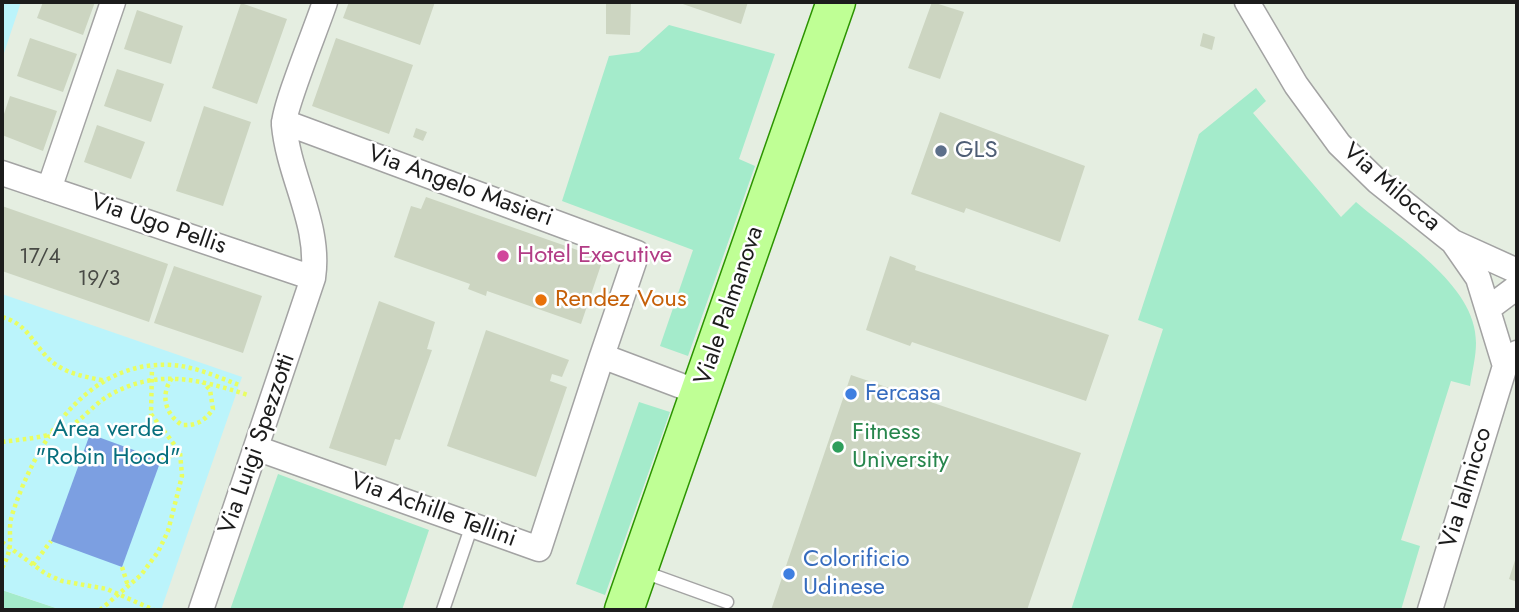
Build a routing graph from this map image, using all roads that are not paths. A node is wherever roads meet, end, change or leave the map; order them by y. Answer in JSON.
{"nodes":[{"id":1,"x":113,"y":2,"type":"edge"},
{"id":2,"x":325,"y":2,"type":"edge"},
{"id":3,"x":836,"y":2,"type":"edge"},
{"id":4,"x":1251,"y":8,"type":"edge"},
{"id":5,"x":284,"y":122,"type":"junction"},
{"id":6,"x":2,"y":173,"type":"edge"},
{"id":7,"x":49,"y":189,"type":"junction"},
{"id":8,"x":1453,"y":242,"type":"junction"},
{"id":9,"x":637,"y":253,"type":"joint"},
{"id":10,"x":1517,"y":271,"type":"edge"},
{"id":11,"x":313,"y":278,"type":"junction"},
{"id":12,"x":1517,"y":287,"type":"edge"},
{"id":13,"x":1489,"y":308,"type":"junction"},
{"id":14,"x":602,"y":356,"type":"junction"},
{"id":15,"x":1511,"y":360,"type":"edge"},
{"id":16,"x":700,"y":393,"type":"junction"},
{"id":17,"x":256,"y":448,"type":"junction"},
{"id":18,"x":472,"y":525,"type":"junction"},
{"id":19,"x":637,"y":570,"type":"junction"},
{"id":20,"x":727,"y":602,"type":"dead end"},
{"id":21,"x":201,"y":610,"type":"edge"},
{"id":22,"x":443,"y":610,"type":"edge"},
{"id":23,"x":624,"y":610,"type":"edge"},
{"id":24,"x":1430,"y":610,"type":"edge"}],
"edges":[{"from":1,"to":7,"type":"street"},
{"from":2,"to":5,"type":"street"},
{"from":3,"to":16,"type":"main road","name":"Viale Palmanova"},
{"from":4,"to":8,"type":"street","name":"Via Milocca"},
{"from":5,"to":9,"type":"street","name":"Via Angelo Masieri"},
{"from":5,"to":11,"type":"street","name":"Via Luigi Spezzotti"},
{"from":6,"to":7,"type":"street","name":"Via Ugo Pellis"},
{"from":7,"to":11,"type":"street","name":"Via Ugo Pellis"},
{"from":8,"to":10,"type":"street","name":"Via Milocca"},
{"from":8,"to":13,"type":"street","name":"Via Ialmicco"},
{"from":9,"to":14,"type":"street","name":"Via Achille Tellini"},
{"from":11,"to":17,"type":"street","name":"Via Luigi Spezzotti"},
{"from":12,"to":13,"type":"street"},
{"from":13,"to":15,"type":"street","name":"Via Ialmicco"},
{"from":14,"to":16,"type":"street"},
{"from":14,"to":18,"type":"street","name":"Via Achille Tellini"},
{"from":15,"to":24,"type":"street","name":"Via Ialmicco"},
{"from":16,"to":19,"type":"main road","name":"Viale Palmanova"},
{"from":17,"to":18,"type":"street","name":"Via Achille Tellini"},
{"from":17,"to":21,"type":"street","name":"Via Luigi Spezzotti"},
{"from":18,"to":22,"type":"lane"},
{"from":19,"to":20,"type":"lane"},
{"from":19,"to":23,"type":"main road","name":"Viale Palmanova"}]}
